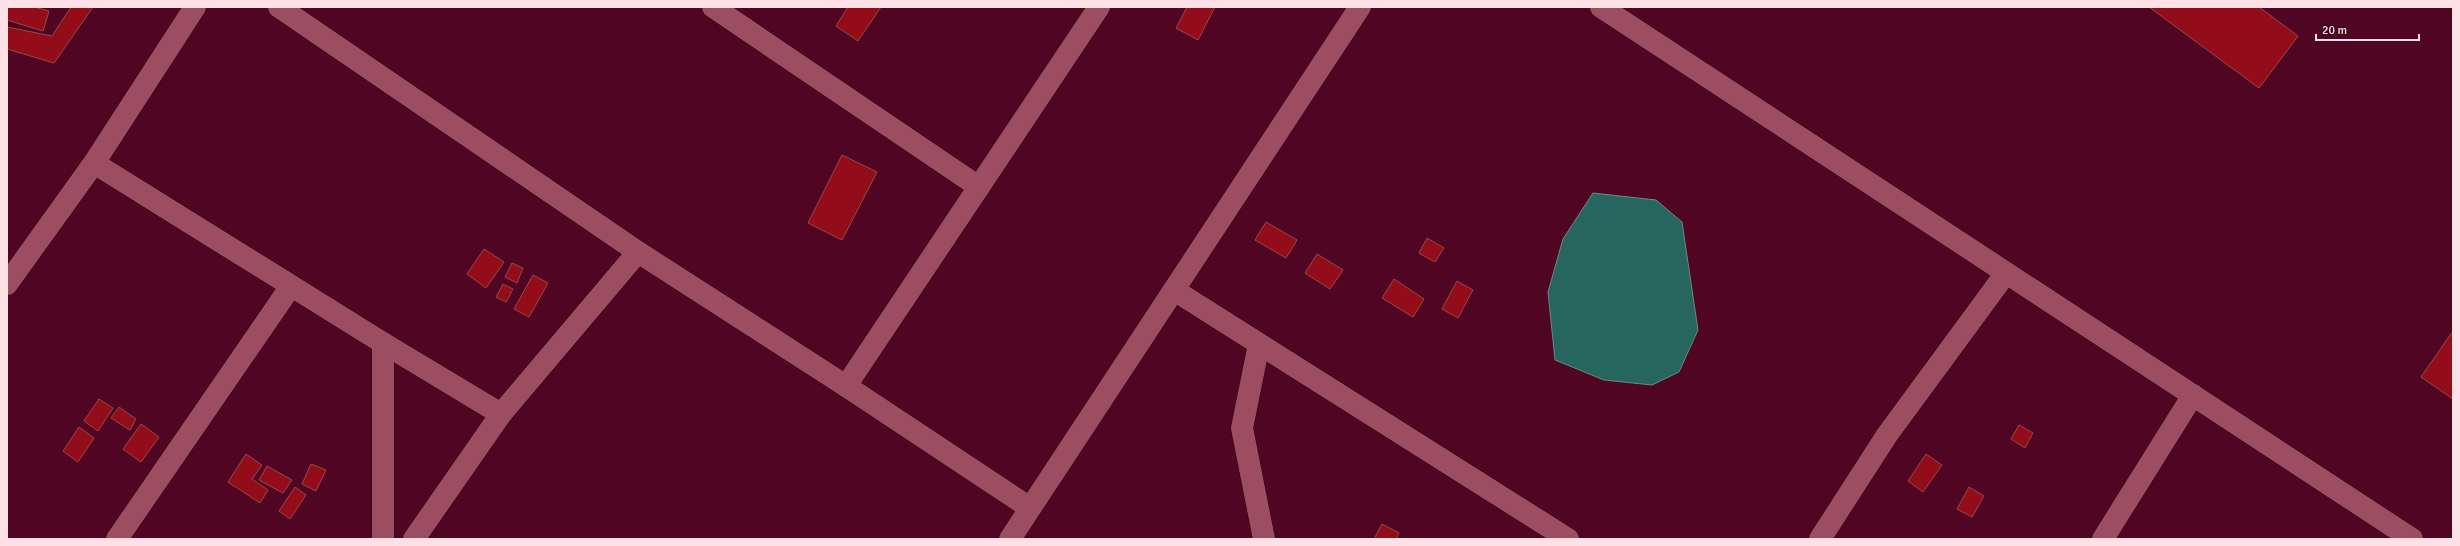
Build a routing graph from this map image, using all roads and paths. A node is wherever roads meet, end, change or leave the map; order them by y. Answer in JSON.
{"nodes":[{"id":1,"x":195,"y":7,"type":"edge"},
{"id":2,"x":279,"y":7,"type":"edge"},
{"id":3,"x":713,"y":7,"type":"edge"},
{"id":4,"x":1099,"y":7,"type":"edge"},
{"id":5,"x":1360,"y":7,"type":"edge"},
{"id":6,"x":1601,"y":7,"type":"edge"},
{"id":7,"x":94,"y":163,"type":"junction"},
{"id":8,"x":979,"y":187,"type":"junction"},
{"id":9,"x":638,"y":252,"type":"junction"},
{"id":10,"x":2006,"y":272,"type":"junction"},
{"id":11,"x":7,"y":284,"type":"edge"},
{"id":12,"x":291,"y":286,"type":"junction"},
{"id":13,"x":1174,"y":290,"type":"junction"},
{"id":14,"x":383,"y":344,"type":"junction"},
{"id":15,"x":1259,"y":344,"type":"junction"},
{"id":16,"x":846,"y":386,"type":"junction"},
{"id":17,"x":2193,"y":395,"type":"junction"},
{"id":18,"x":501,"y":414,"type":"junction"},
{"id":19,"x":1030,"y":508,"type":"junction"},
{"id":20,"x":2386,"y":532,"type":"edge"},
{"id":21,"x":117,"y":539,"type":"edge"},
{"id":22,"x":383,"y":539,"type":"edge"},
{"id":23,"x":414,"y":539,"type":"edge"},
{"id":24,"x":1010,"y":539,"type":"edge"},
{"id":25,"x":1264,"y":539,"type":"edge"},
{"id":26,"x":1568,"y":539,"type":"edge"},
{"id":27,"x":1820,"y":539,"type":"edge"},
{"id":28,"x":2103,"y":539,"type":"edge"},
{"id":29,"x":2412,"y":539,"type":"edge"}],
"edges":[{"from":1,"to":7,"type":"street"},
{"from":2,"to":9,"type":"street"},
{"from":3,"to":8,"type":"street"},
{"from":4,"to":8,"type":"street"},
{"from":5,"to":13,"type":"street"},
{"from":6,"to":10,"type":"street"},
{"from":7,"to":11,"type":"street"},
{"from":7,"to":12,"type":"street"},
{"from":8,"to":16,"type":"street"},
{"from":9,"to":16,"type":"street"},
{"from":9,"to":18,"type":"street"},
{"from":10,"to":17,"type":"street"},
{"from":10,"to":27,"type":"street"},
{"from":12,"to":14,"type":"street"},
{"from":12,"to":21,"type":"street"},
{"from":13,"to":15,"type":"street"},
{"from":13,"to":19,"type":"street"},
{"from":14,"to":18,"type":"street"},
{"from":14,"to":22,"type":"street"},
{"from":15,"to":25,"type":"street"},
{"from":15,"to":26,"type":"street"},
{"from":16,"to":19,"type":"street"},
{"from":17,"to":20,"type":"street"},
{"from":17,"to":28,"type":"street"},
{"from":18,"to":23,"type":"street"},
{"from":19,"to":24,"type":"street"},
{"from":20,"to":29,"type":"street"}]}
